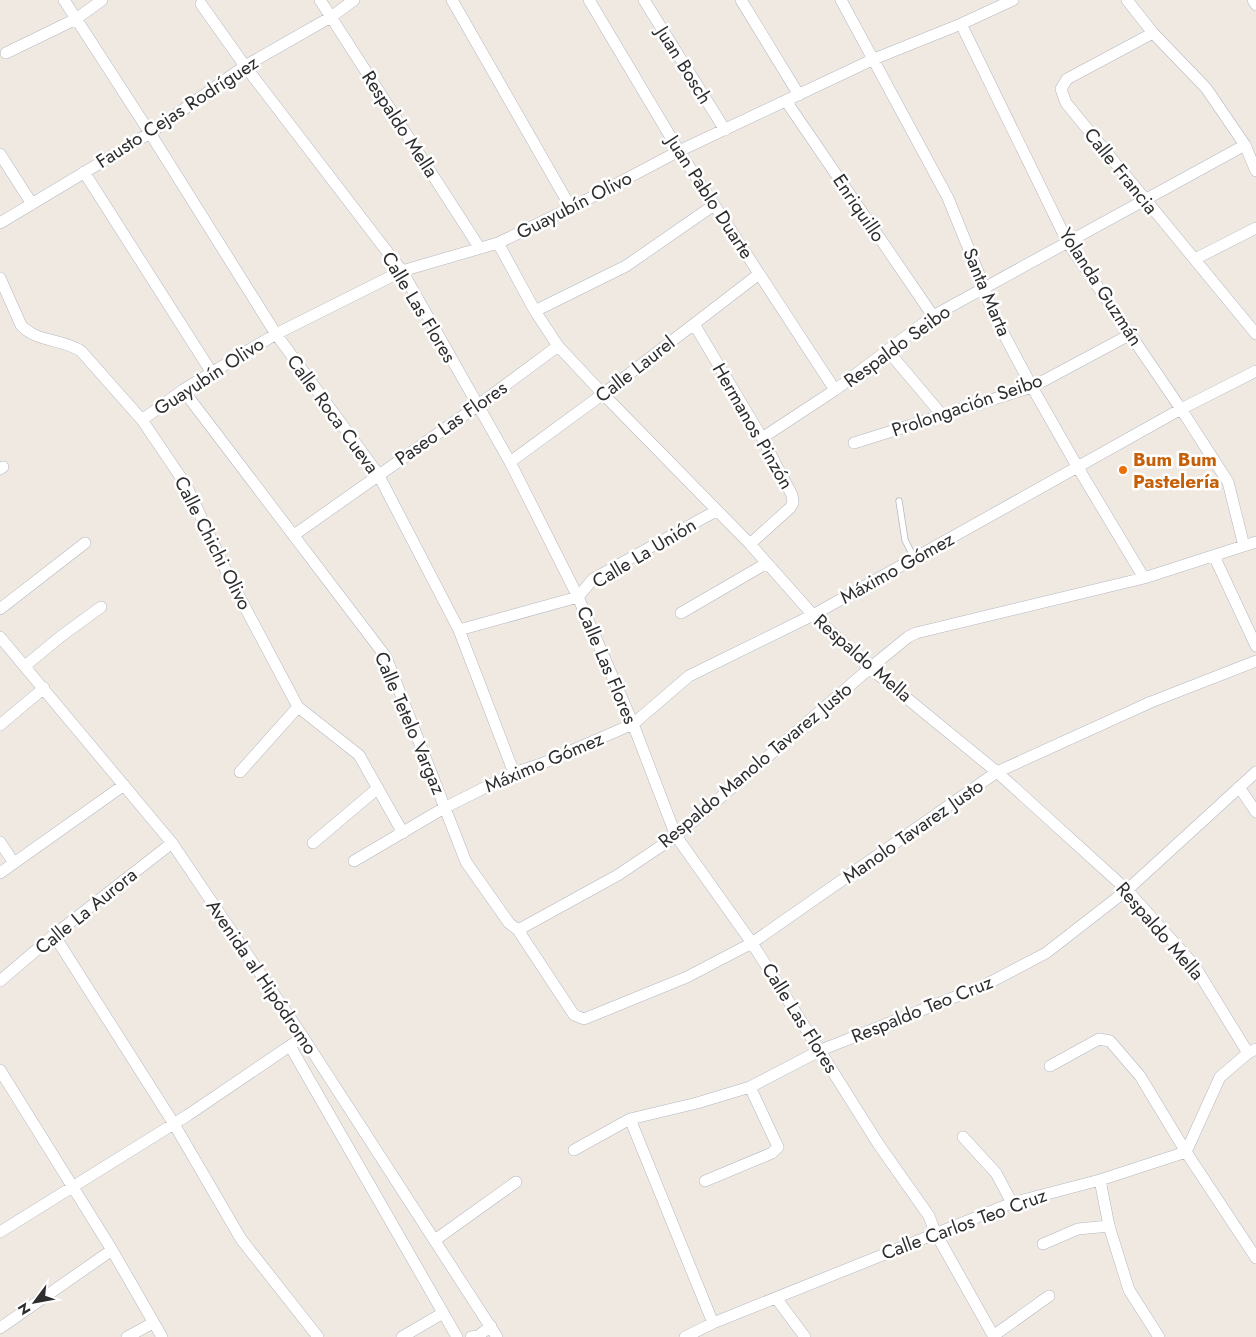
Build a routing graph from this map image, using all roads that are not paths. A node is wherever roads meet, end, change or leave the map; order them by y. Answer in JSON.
{"nodes":[{"id":1,"x":64,"y":0,"type":"edge"},
{"id":2,"x":102,"y":0,"type":"edge"},
{"id":3,"x":320,"y":0,"type":"edge"},
{"id":4,"x":354,"y":0,"type":"edge"},
{"id":5,"x":452,"y":0,"type":"edge"},
{"id":6,"x":589,"y":0,"type":"edge"},
{"id":7,"x":644,"y":0,"type":"edge"},
{"id":8,"x":742,"y":0,"type":"edge"},
{"id":9,"x":841,"y":0,"type":"edge"},
{"id":10,"x":1013,"y":0,"type":"edge"},
{"id":11,"x":1127,"y":0,"type":"edge"},
{"id":12,"x":1253,"y":0,"type":"edge"},
{"id":13,"x":201,"y":4,"type":"dead end"},
{"id":14,"x":1256,"y":5,"type":"edge"},
{"id":15,"x":331,"y":17,"type":"junction"},
{"id":16,"x":76,"y":19,"type":"junction"},
{"id":17,"x":961,"y":24,"type":"junction"},
{"id":18,"x":1153,"y":33,"type":"junction"},
{"id":19,"x":6,"y":53,"type":"dead end"},
{"id":20,"x":874,"y":59,"type":"junction"},
{"id":21,"x":245,"y":66,"type":"junction"},
{"id":22,"x":799,"y":95,"type":"junction"},
{"id":23,"x":786,"y":101,"type":"junction"},
{"id":24,"x":725,"y":130,"type":"junction"},
{"id":25,"x":150,"y":133,"type":"junction"},
{"id":26,"x":1245,"y":145,"type":"junction"},
{"id":27,"x":679,"y":151,"type":"junction"},
{"id":28,"x":0,"y":154,"type":"edge"},
{"id":29,"x":1256,"y":171,"type":"edge"},
{"id":30,"x":84,"y":172,"type":"junction"},
{"id":31,"x":1145,"y":200,"type":"junction"},
{"id":32,"x":32,"y":204,"type":"junction"},
{"id":33,"x":714,"y":205,"type":"junction"},
{"id":34,"x":571,"y":208,"type":"junction"},
{"id":35,"x":0,"y":224,"type":"edge"},
{"id":36,"x":1256,"y":228,"type":"edge"},
{"id":37,"x":498,"y":242,"type":"junction"},
{"id":38,"x":1068,"y":243,"type":"junction"},
{"id":39,"x":479,"y":247,"type":"junction"},
{"id":40,"x":1195,"y":260,"type":"junction"},
{"id":41,"x":402,"y":271,"type":"junction"},
{"id":42,"x":759,"y":274,"type":"junction"},
{"id":43,"x":0,"y":278,"type":"edge"},
{"id":44,"x":985,"y":289,"type":"junction"},
{"id":45,"x":535,"y":311,"type":"junction"},
{"id":46,"x":933,"y":316,"type":"junction"},
{"id":47,"x":694,"y":324,"type":"junction"},
{"id":48,"x":276,"y":334,"type":"junction"},
{"id":49,"x":1131,"y":334,"type":"junction"},
{"id":50,"x":1256,"y":334,"type":"edge"},
{"id":51,"x":558,"y":346,"type":"junction"},
{"id":52,"x":888,"y":351,"type":"junction"},
{"id":53,"x":1256,"y":371,"type":"edge"},
{"id":54,"x":212,"y":373,"type":"junction"},
{"id":55,"x":1032,"y":387,"type":"junction"},
{"id":56,"x":183,"y":390,"type":"junction"},
{"id":57,"x":835,"y":390,"type":"junction"},
{"id":58,"x":603,"y":394,"type":"junction"},
{"id":59,"x":477,"y":406,"type":"junction"},
{"id":60,"x":1181,"y":409,"type":"junction"},
{"id":61,"x":942,"y":415,"type":"junction"},
{"id":62,"x":142,"y":420,"type":"junction"},
{"id":63,"x":762,"y":438,"type":"junction"},
{"id":64,"x":854,"y":443,"type":"dead end"},
{"id":65,"x":510,"y":462,"type":"junction"},
{"id":66,"x":1077,"y":466,"type":"junction"},
{"id":67,"x":378,"y":474,"type":"junction"},
{"id":68,"x":899,"y":501,"type":"dead end"},
{"id":69,"x":716,"y":510,"type":"junction"},
{"id":70,"x":294,"y":535,"type":"junction"},
{"id":71,"x":1256,"y":542,"type":"edge"},
{"id":72,"x":85,"y":543,"type":"dead end"},
{"id":73,"x":750,"y":544,"type":"junction"},
{"id":74,"x":1244,"y":546,"type":"junction"},
{"id":75,"x":1214,"y":556,"type":"junction"},
{"id":76,"x":914,"y":558,"type":"junction"},
{"id":77,"x":767,"y":563,"type":"junction"},
{"id":78,"x":1144,"y":578,"type":"junction"},
{"id":79,"x":578,"y":597,"type":"junction"},
{"id":80,"x":101,"y":607,"type":"dead end"},
{"id":81,"x":0,"y":609,"type":"edge"},
{"id":82,"x":681,"y":613,"type":"dead end"},
{"id":83,"x":813,"y":615,"type":"junction"},
{"id":84,"x":459,"y":630,"type":"junction"},
{"id":85,"x":0,"y":637,"type":"edge"},
{"id":86,"x":1256,"y":646,"type":"edge"},
{"id":87,"x":1256,"y":661,"type":"edge"},
{"id":88,"x":24,"y":666,"type":"junction"},
{"id":89,"x":870,"y":668,"type":"junction"},
{"id":90,"x":44,"y":688,"type":"junction"},
{"id":91,"x":298,"y":707,"type":"junction"},
{"id":92,"x":633,"y":724,"type":"junction"},
{"id":93,"x":0,"y":725,"type":"edge"},
{"id":94,"x":240,"y":772,"type":"dead end"},
{"id":95,"x":514,"y":772,"type":"junction"},
{"id":96,"x":998,"y":772,"type":"junction"},
{"id":97,"x":1256,"y":772,"type":"edge"},
{"id":98,"x":124,"y":785,"type":"junction"},
{"id":99,"x":378,"y":788,"type":"junction"},
{"id":100,"x":1239,"y":788,"type":"junction"},
{"id":101,"x":444,"y":808,"type":"junction"},
{"id":102,"x":1256,"y":812,"type":"edge"},
{"id":103,"x":404,"y":833,"type":"junction"},
{"id":104,"x":676,"y":836,"type":"junction"},
{"id":105,"x":0,"y":842,"type":"edge"},
{"id":106,"x":172,"y":843,"type":"junction"},
{"id":107,"x":314,"y":843,"type":"dead end"},
{"id":108,"x":354,"y":861,"type":"dead end"},
{"id":109,"x":14,"y":863,"type":"junction"},
{"id":110,"x":0,"y":873,"type":"edge"},
{"id":111,"x":1127,"y":890,"type":"junction"},
{"id":112,"x":518,"y":930,"type":"junction"},
{"id":113,"x":54,"y":936,"type":"junction"},
{"id":114,"x":752,"y":943,"type":"junction"},
{"id":115,"x":0,"y":981,"type":"edge"},
{"id":116,"x":581,"y":1019,"type":"joint"},
{"id":117,"x":303,"y":1037,"type":"junction"},
{"id":118,"x":290,"y":1046,"type":"junction"},
{"id":119,"x":821,"y":1050,"type":"junction"},
{"id":120,"x":1252,"y":1051,"type":"edge"},
{"id":121,"x":1050,"y":1066,"type":"dead end"},
{"id":122,"x":0,"y":1070,"type":"edge"},
{"id":123,"x":750,"y":1088,"type":"junction"},
{"id":124,"x":630,"y":1119,"type":"junction"},
{"id":125,"x":174,"y":1124,"type":"junction"},
{"id":126,"x":963,"y":1137,"type":"dead end"},
{"id":127,"x":574,"y":1150,"type":"dead end"},
{"id":128,"x":1186,"y":1152,"type":"junction"},
{"id":129,"x":1100,"y":1180,"type":"junction"},
{"id":130,"x":705,"y":1181,"type":"dead end"},
{"id":131,"x":516,"y":1182,"type":"dead end"},
{"id":132,"x":73,"y":1186,"type":"junction"},
{"id":133,"x":1012,"y":1203,"type":"junction"},
{"id":134,"x":1109,"y":1226,"type":"junction"},
{"id":135,"x":0,"y":1232,"type":"edge"},
{"id":136,"x":935,"y":1232,"type":"junction"},
{"id":137,"x":435,"y":1240,"type":"junction"},
{"id":138,"x":1043,"y":1244,"type":"dead end"},
{"id":139,"x":112,"y":1250,"type":"junction"},
{"id":140,"x":1254,"y":1254,"type":"edge"},
{"id":141,"x":1049,"y":1296,"type":"dead end"},
{"id":142,"x":776,"y":1298,"type":"junction"},
{"id":143,"x":443,"y":1313,"type":"junction"},
{"id":144,"x":153,"y":1323,"type":"junction"},
{"id":145,"x":713,"y":1323,"type":"junction"},
{"id":146,"x":491,"y":1326,"type":"junction"},
{"id":147,"x":0,"y":1329,"type":"edge"},
{"id":148,"x":688,"y":1336,"type":"edge"},
{"id":149,"x":993,"y":1336,"type":"edge"},
{"id":150,"x":4,"y":1337,"type":"edge"},
{"id":151,"x":127,"y":1337,"type":"edge"},
{"id":152,"x":162,"y":1337,"type":"edge"},
{"id":153,"x":318,"y":1337,"type":"edge"},
{"id":154,"x":402,"y":1337,"type":"edge"},
{"id":155,"x":458,"y":1337,"type":"edge"},
{"id":156,"x":471,"y":1337,"type":"edge"},
{"id":157,"x":497,"y":1337,"type":"edge"},
{"id":158,"x":805,"y":1337,"type":"edge"},
{"id":159,"x":1159,"y":1337,"type":"edge"}],
"edges":[{"from":1,"to":16,"type":"street","name":"Calle Roca Cueva"},
{"from":2,"to":16,"type":"street"},
{"from":3,"to":15,"type":"street","name":"Respaldo Mella"},
{"from":4,"to":15,"type":"street","name":"Fausto Cejas Rodríguez"},
{"from":5,"to":34,"type":"street"},
{"from":6,"to":27,"type":"street","name":"Juan Pablo Duarte"},
{"from":7,"to":24,"type":"street","name":"Juan Bosch"},
{"from":8,"to":22,"type":"street"},
{"from":9,"to":20,"type":"street","name":"Santa Marta"},
{"from":10,"to":17,"type":"street","name":"Guayubín Olivo"},
{"from":11,"to":18,"type":"street"},
{"from":12,"to":14,"type":"street"},
{"from":13,"to":21,"type":"street","name":"Calle Las Flores"},
{"from":15,"to":21,"type":"street","name":"Fausto Cejas Rodríguez"},
{"from":15,"to":39,"type":"street","name":"Respaldo Mella"},
{"from":16,"to":19,"type":"street"},
{"from":16,"to":25,"type":"street","name":"Calle Roca Cueva"},
{"from":17,"to":20,"type":"street","name":"Guayubín Olivo"},
{"from":17,"to":38,"type":"street","name":"Yolanda Guzmán"},
{"from":18,"to":26,"type":"street"},
{"from":18,"to":31,"type":"street","name":"Calle Francia"},
{"from":20,"to":22,"type":"street","name":"Guayubín Olivo"},
{"from":20,"to":44,"type":"street","name":"Santa Marta"},
{"from":21,"to":25,"type":"street","name":"Fausto Cejas Rodríguez"},
{"from":21,"to":41,"type":"street","name":"Calle Las Flores"},
{"from":22,"to":23,"type":"street","name":"Guayubín Olivo"},
{"from":23,"to":24,"type":"street","name":"Guayubín Olivo"},
{"from":23,"to":46,"type":"street","name":"Enriquillo"},
{"from":24,"to":27,"type":"street","name":"Guayubín Olivo"},
{"from":25,"to":30,"type":"street","name":"Fausto Cejas Rodríguez"},
{"from":25,"to":48,"type":"street","name":"Calle Roca Cueva"},
{"from":26,"to":29,"type":"street"},
{"from":26,"to":31,"type":"street","name":"Respaldo Seibo"},
{"from":27,"to":33,"type":"street","name":"Juan Pablo Duarte"},
{"from":27,"to":34,"type":"street","name":"Guayubín Olivo"},
{"from":28,"to":32,"type":"street"},
{"from":30,"to":32,"type":"street","name":"Fausto Cejas Rodríguez"},
{"from":30,"to":54,"type":"street"},
{"from":31,"to":38,"type":"street","name":"Respaldo Seibo"},
{"from":31,"to":40,"type":"street","name":"Calle Francia"},
{"from":32,"to":35,"type":"street","name":"Fausto Cejas Rodríguez"},
{"from":33,"to":42,"type":"street","name":"Juan Pablo Duarte"},
{"from":33,"to":45,"type":"street"},
{"from":34,"to":37,"type":"street","name":"Guayubín Olivo"},
{"from":36,"to":40,"type":"street"},
{"from":37,"to":39,"type":"street","name":"Guayubín Olivo"},
{"from":37,"to":45,"type":"street","name":"Respaldo Mella"},
{"from":38,"to":44,"type":"street","name":"Respaldo Seibo"},
{"from":38,"to":49,"type":"street","name":"Yolanda Guzmán"},
{"from":39,"to":41,"type":"street","name":"Guayubín Olivo"},
{"from":40,"to":50,"type":"street","name":"Calle Francia"},
{"from":41,"to":48,"type":"street","name":"Guayubín Olivo"},
{"from":41,"to":59,"type":"street","name":"Calle Las Flores"},
{"from":42,"to":47,"type":"street","name":"Calle Laurel"},
{"from":42,"to":57,"type":"street","name":"Juan Pablo Duarte"},
{"from":43,"to":62,"type":"street","name":"Calle Chichi Olivo"},
{"from":44,"to":46,"type":"street","name":"Respaldo Seibo"},
{"from":44,"to":55,"type":"street","name":"Santa Marta"},
{"from":45,"to":51,"type":"street","name":"Respaldo Mella"},
{"from":46,"to":52,"type":"street","name":"Respaldo Seibo"},
{"from":47,"to":58,"type":"street","name":"Calle Laurel"},
{"from":47,"to":63,"type":"street","name":"Hermanos Pinzón"},
{"from":48,"to":54,"type":"street","name":"Guayubín Olivo"},
{"from":48,"to":67,"type":"street","name":"Calle Roca Cueva"},
{"from":49,"to":55,"type":"street","name":"Prolongación Seibo"},
{"from":49,"to":60,"type":"street","name":"Yolanda Guzmán"},
{"from":51,"to":58,"type":"street","name":"Respaldo Mella"},
{"from":51,"to":59,"type":"street","name":"Paseo Las Flores"},
{"from":52,"to":57,"type":"street","name":"Respaldo Seibo"},
{"from":52,"to":61,"type":"street"},
{"from":53,"to":60,"type":"street","name":"Máximo Gómez"},
{"from":54,"to":56,"type":"street","name":"Guayubín Olivo"},
{"from":55,"to":61,"type":"street","name":"Prolongación Seibo"},
{"from":55,"to":66,"type":"street","name":"Santa Marta"},
{"from":56,"to":62,"type":"street","name":"Guayubín Olivo"},
{"from":56,"to":70,"type":"street","name":"Calle Tetelo Vargaz"},
{"from":57,"to":63,"type":"street","name":"Respaldo Seibo"},
{"from":58,"to":65,"type":"street","name":"Calle Laurel"},
{"from":58,"to":69,"type":"street","name":"Respaldo Mella"},
{"from":59,"to":65,"type":"street","name":"Calle Las Flores"},
{"from":59,"to":67,"type":"street","name":"Paseo Las Flores"},
{"from":60,"to":66,"type":"street","name":"Máximo Gómez"},
{"from":60,"to":74,"type":"street","name":"Yolanda Guzmán"},
{"from":61,"to":64,"type":"street","name":"Prolongación Seibo"},
{"from":62,"to":91,"type":"street","name":"Calle Chichi Olivo"},
{"from":63,"to":73,"type":"street","name":"Hermanos Pinzón"},
{"from":65,"to":79,"type":"street","name":"Calle Las Flores"},
{"from":66,"to":76,"type":"street","name":"Máximo Gómez"},
{"from":66,"to":78,"type":"street","name":"Santa Marta"},
{"from":67,"to":70,"type":"street","name":"Paseo Las Flores"},
{"from":67,"to":84,"type":"street","name":"Calle Roca Cueva"},
{"from":68,"to":76,"type":"lane"},
{"from":69,"to":73,"type":"street","name":"Respaldo Mella"},
{"from":69,"to":79,"type":"street","name":"Calle La Unión"},
{"from":70,"to":101,"type":"street","name":"Calle Tetelo Vargaz"},
{"from":71,"to":74,"type":"street","name":"Respaldo Manolo Tavarez Justo"},
{"from":72,"to":81,"type":"street"},
{"from":73,"to":77,"type":"street","name":"Respaldo Mella"},
{"from":74,"to":75,"type":"street","name":"Respaldo Manolo Tavarez Justo"},
{"from":75,"to":78,"type":"street","name":"Respaldo Manolo Tavarez Justo"},
{"from":75,"to":86,"type":"street"},
{"from":76,"to":83,"type":"street","name":"Máximo Gómez"},
{"from":77,"to":82,"type":"street"},
{"from":77,"to":83,"type":"street","name":"Respaldo Mella"},
{"from":78,"to":89,"type":"street","name":"Respaldo Manolo Tavarez Justo"},
{"from":79,"to":84,"type":"street","name":"Calle La Unión"},
{"from":79,"to":92,"type":"street","name":"Calle Las Flores"},
{"from":80,"to":88,"type":"street"},
{"from":83,"to":89,"type":"street","name":"Respaldo Mella"},
{"from":83,"to":92,"type":"street","name":"Máximo Gómez"},
{"from":84,"to":95,"type":"street","name":"Calle Roca Cueva"},
{"from":85,"to":88,"type":"street","name":"Avenida al Hipódromo"},
{"from":87,"to":96,"type":"street","name":"Manolo Tavarez Justo"},
{"from":88,"to":90,"type":"street","name":"Avenida al Hipódromo"},
{"from":89,"to":96,"type":"street","name":"Respaldo Mella"},
{"from":89,"to":104,"type":"street","name":"Respaldo Manolo Tavarez Justo"},
{"from":90,"to":93,"type":"street"},
{"from":90,"to":98,"type":"street","name":"Avenida al Hipódromo"},
{"from":91,"to":94,"type":"street"},
{"from":91,"to":99,"type":"street","name":"Calle Chichi Olivo"},
{"from":92,"to":95,"type":"street","name":"Máximo Gómez"},
{"from":92,"to":104,"type":"street","name":"Calle Las Flores"},
{"from":95,"to":101,"type":"street","name":"Máximo Gómez"},
{"from":96,"to":111,"type":"street","name":"Respaldo Mella"},
{"from":96,"to":114,"type":"street","name":"Manolo Tavarez Justo"},
{"from":97,"to":100,"type":"street","name":"Respaldo Teo Cruz"},
{"from":98,"to":106,"type":"street","name":"Avenida al Hipódromo"},
{"from":98,"to":109,"type":"street"},
{"from":99,"to":103,"type":"street","name":"Calle Chichi Olivo"},
{"from":99,"to":107,"type":"street"},
{"from":100,"to":102,"type":"street"},
{"from":100,"to":111,"type":"street","name":"Respaldo Teo Cruz"},
{"from":101,"to":103,"type":"street","name":"Máximo Gómez"},
{"from":101,"to":112,"type":"street","name":"Calle Tetelo Vargaz"},
{"from":103,"to":108,"type":"street","name":"Máximo Gómez"},
{"from":104,"to":112,"type":"street","name":"Respaldo Manolo Tavarez Justo"},
{"from":104,"to":114,"type":"street","name":"Calle Las Flores"},
{"from":105,"to":109,"type":"street"},
{"from":106,"to":113,"type":"street","name":"Calle La Aurora"},
{"from":106,"to":117,"type":"street","name":"Avenida al Hipódromo"},
{"from":109,"to":110,"type":"street"},
{"from":111,"to":119,"type":"street","name":"Respaldo Teo Cruz"},
{"from":111,"to":120,"type":"street","name":"Respaldo Mella"},
{"from":112,"to":116,"type":"street","name":"Calle Tetelo Vargaz"},
{"from":113,"to":115,"type":"street","name":"Calle La Aurora"},
{"from":113,"to":125,"type":"street"},
{"from":114,"to":116,"type":"street","name":"Manolo Tavarez Justo"},
{"from":114,"to":119,"type":"street","name":"Calle Las Flores"},
{"from":117,"to":118,"type":"street"},
{"from":117,"to":137,"type":"street","name":"Avenida al Hipódromo"},
{"from":118,"to":125,"type":"street"},
{"from":118,"to":143,"type":"street"},
{"from":119,"to":123,"type":"street","name":"Respaldo Teo Cruz"},
{"from":119,"to":136,"type":"street","name":"Calle Las Flores"},
{"from":120,"to":128,"type":"street"},
{"from":121,"to":128,"type":"street"},
{"from":122,"to":132,"type":"street"},
{"from":123,"to":124,"type":"street","name":"Respaldo Teo Cruz"},
{"from":123,"to":130,"type":"street"},
{"from":124,"to":127,"type":"street","name":"Respaldo Teo Cruz"},
{"from":124,"to":145,"type":"street"},
{"from":125,"to":132,"type":"street"},
{"from":125,"to":153,"type":"street"},
{"from":126,"to":133,"type":"street"},
{"from":128,"to":129,"type":"street","name":"Calle Carlos Teo Cruz"},
{"from":128,"to":140,"type":"street"},
{"from":129,"to":133,"type":"street","name":"Calle Carlos Teo Cruz"},
{"from":129,"to":134,"type":"street"},
{"from":131,"to":137,"type":"street"},
{"from":132,"to":135,"type":"street"},
{"from":132,"to":139,"type":"street"},
{"from":133,"to":136,"type":"street","name":"Calle Carlos Teo Cruz"},
{"from":134,"to":138,"type":"street"},
{"from":134,"to":159,"type":"street"},
{"from":136,"to":142,"type":"street","name":"Calle Carlos Teo Cruz"},
{"from":136,"to":149,"type":"street","name":"Calle Las Flores"},
{"from":137,"to":146,"type":"street","name":"Avenida al Hipódromo"},
{"from":139,"to":144,"type":"street"},
{"from":139,"to":147,"type":"street"},
{"from":141,"to":149,"type":"street"},
{"from":142,"to":145,"type":"street","name":"Calle Carlos Teo Cruz"},
{"from":142,"to":158,"type":"street"},
{"from":143,"to":154,"type":"street"},
{"from":143,"to":155,"type":"street"},
{"from":144,"to":151,"type":"street"},
{"from":144,"to":152,"type":"street"},
{"from":145,"to":148,"type":"street","name":"Calle Carlos Teo Cruz"},
{"from":146,"to":156,"type":"street"},
{"from":146,"to":157,"type":"street","name":"Avenida al Hipódromo"},
{"from":147,"to":150,"type":"street"}]}
